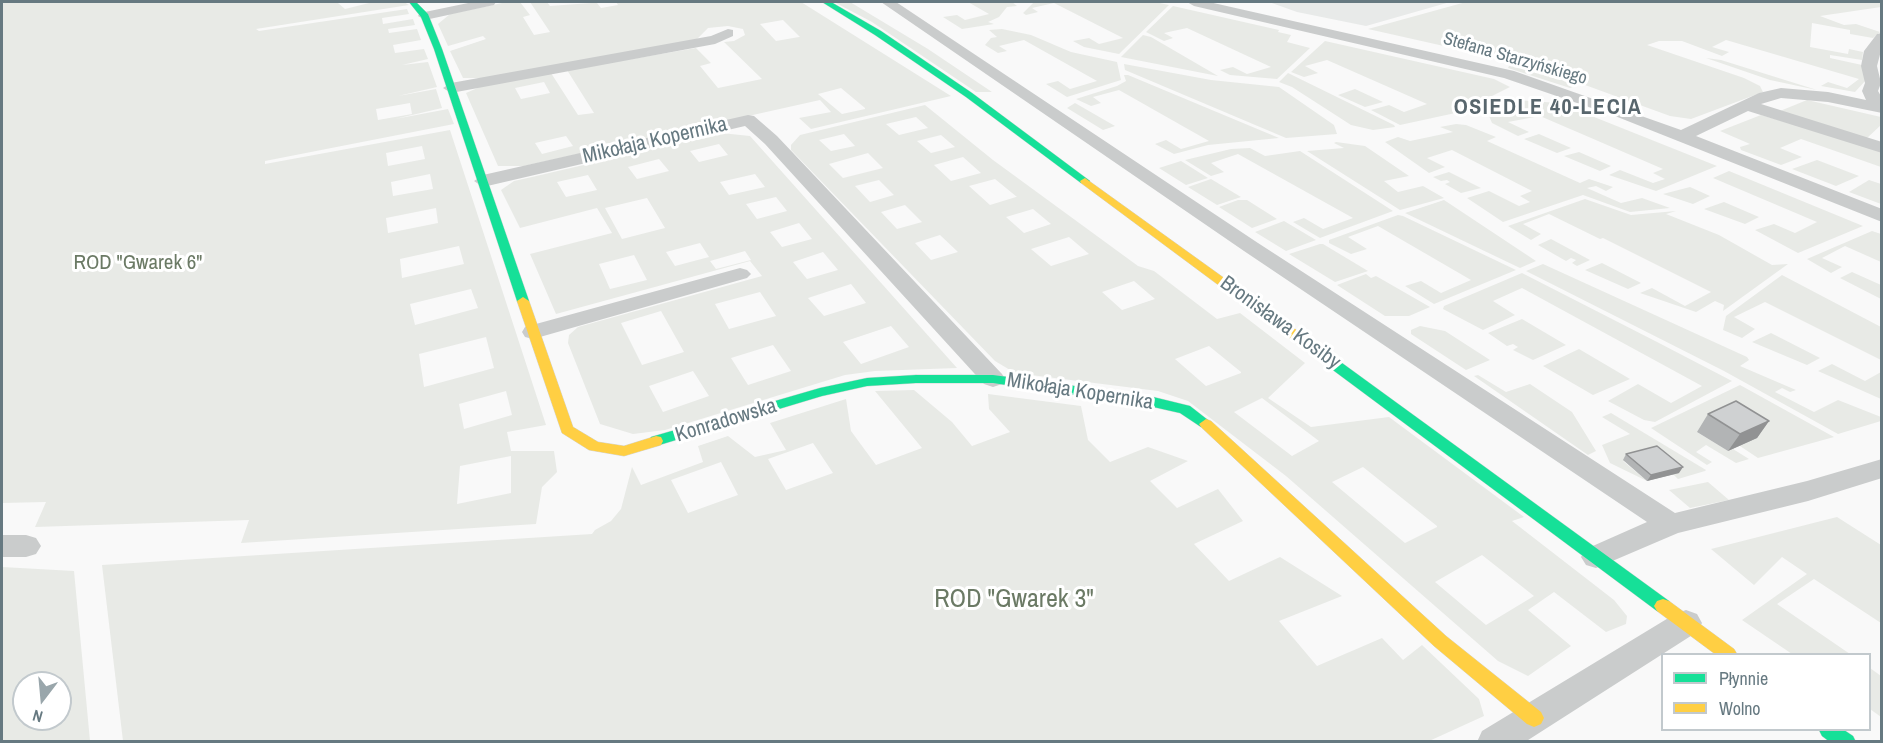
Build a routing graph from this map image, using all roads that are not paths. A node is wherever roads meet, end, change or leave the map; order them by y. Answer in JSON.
{"nodes":[{"id":1,"x":412,"y":2,"type":"edge"},
{"id":2,"x":489,"y":2,"type":"edge"},
{"id":3,"x":826,"y":2,"type":"edge"},
{"id":4,"x":888,"y":2,"type":"edge"},
{"id":5,"x":1194,"y":2,"type":"edge"},
{"id":6,"x":425,"y":16,"type":"junction"},
{"id":7,"x":728,"y":33,"type":"dead end"},
{"id":8,"x":1881,"y":37,"type":"edge"},
{"id":9,"x":451,"y":88,"type":"junction"},
{"id":10,"x":1747,"y":105,"type":"junction"},
{"id":11,"x":1880,"y":108,"type":"edge"},
{"id":12,"x":1681,"y":136,"type":"junction"},
{"id":13,"x":1881,"y":148,"type":"edge"},
{"id":14,"x":483,"y":182,"type":"junction"},
{"id":15,"x":1881,"y":216,"type":"edge"},
{"id":16,"x":740,"y":274,"type":"dead end"},
{"id":17,"x":533,"y":332,"type":"junction"},
{"id":18,"x":993,"y":379,"type":"junction"},
{"id":19,"x":1881,"y":468,"type":"edge"},
{"id":20,"x":1671,"y":524,"type":"junction"},
{"id":21,"x":1596,"y":557,"type":"junction"},
{"id":22,"x":1686,"y":623,"type":"junction"},
{"id":23,"x":1727,"y":653,"type":"edge"},
{"id":24,"x":1534,"y":717,"type":"junction"},
{"id":25,"x":1832,"y":731,"type":"edge"},
{"id":26,"x":1494,"y":741,"type":"edge"},
{"id":27,"x":1845,"y":741,"type":"edge"}],
"edges":[{"from":1,"to":6,"type":"street","name":"Konradowska"},
{"from":2,"to":6,"type":"street"},
{"from":3,"to":21,"type":"street","name":"Bronisława Kosiby"},
{"from":4,"to":20,"type":"street"},
{"from":5,"to":12,"type":"street","name":"Stefana Starzyńskiego"},
{"from":6,"to":9,"type":"street","name":"Konradowska"},
{"from":7,"to":9,"type":"street"},
{"from":8,"to":11,"type":"street"},
{"from":9,"to":14,"type":"street","name":"Konradowska"},
{"from":10,"to":11,"type":"street"},
{"from":10,"to":12,"type":"street"},
{"from":10,"to":13,"type":"street"},
{"from":12,"to":15,"type":"street","name":"Stefana Starzyńskiego"},
{"from":14,"to":17,"type":"street","name":"Konradowska"},
{"from":14,"to":18,"type":"street","name":"Mikołaja Kopernika"},
{"from":16,"to":17,"type":"street"},
{"from":17,"to":18,"type":"street","name":"Konradowska"},
{"from":18,"to":24,"type":"street","name":"Mikołaja Kopernika"},
{"from":19,"to":20,"type":"street"},
{"from":20,"to":21,"type":"street"},
{"from":21,"to":22,"type":"street","name":"Bronisława Kosiby"},
{"from":22,"to":23,"type":"street","name":"Bronisława Kosiby"},
{"from":22,"to":24,"type":"street"},
{"from":24,"to":26,"type":"street"},
{"from":25,"to":27,"type":"street"}]}
